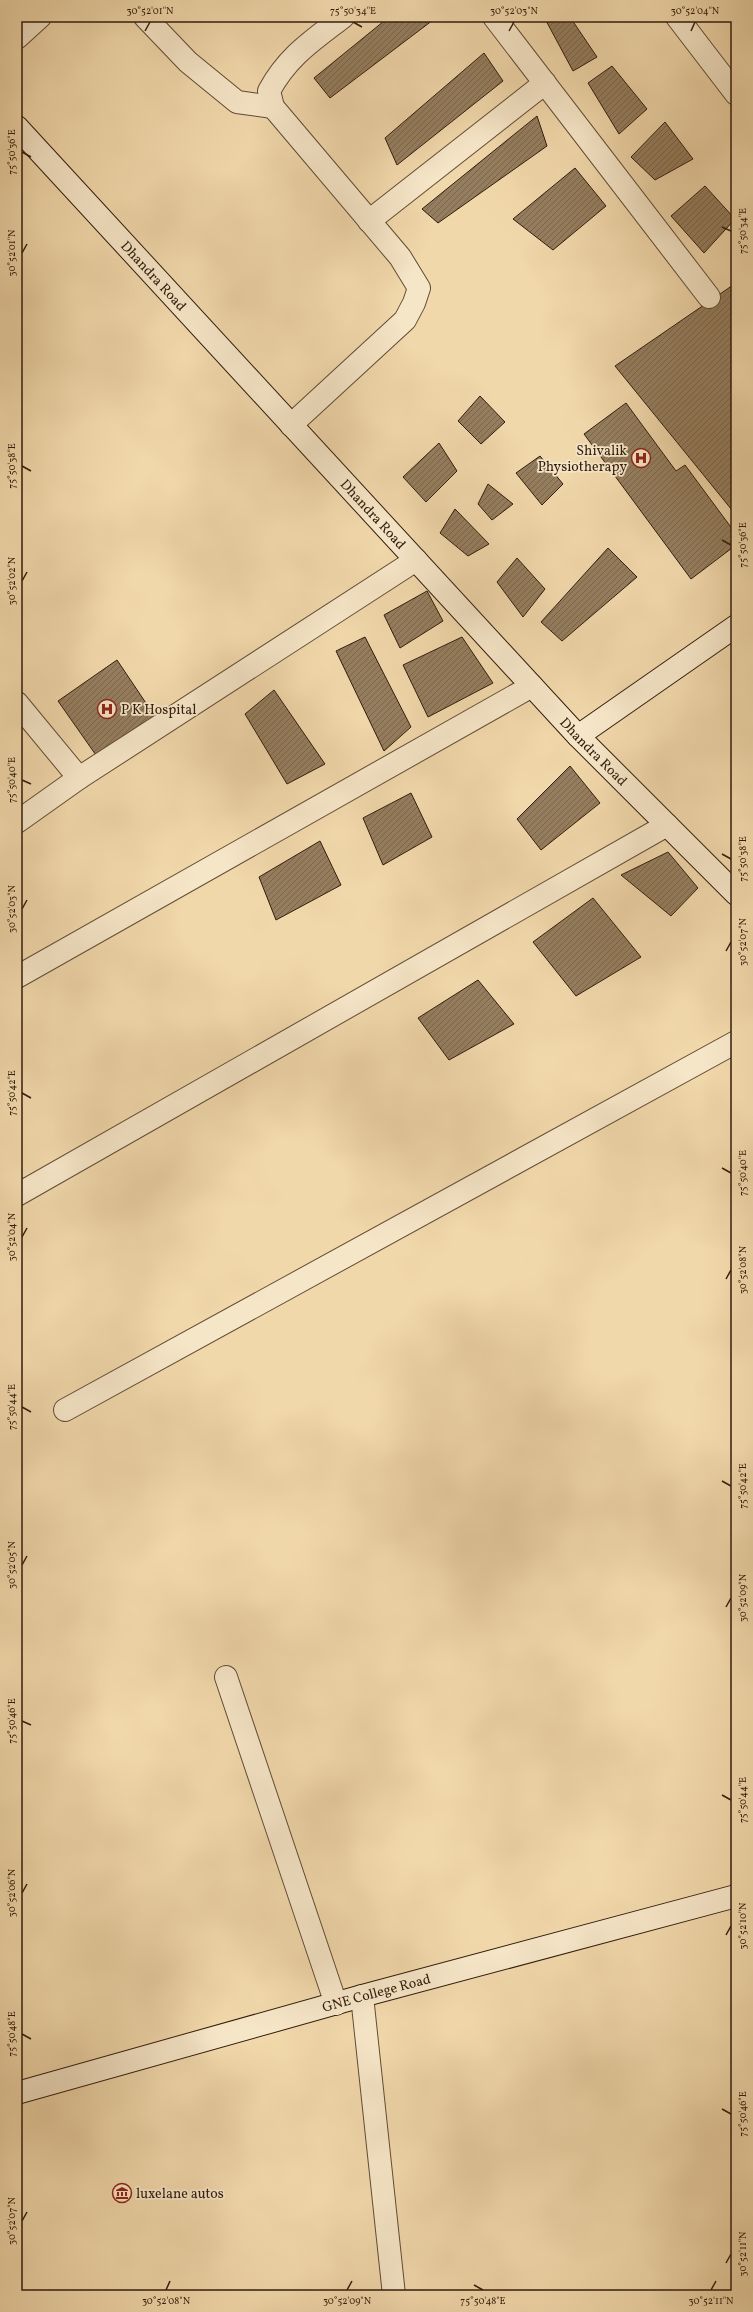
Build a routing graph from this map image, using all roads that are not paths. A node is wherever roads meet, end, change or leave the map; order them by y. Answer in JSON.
{"nodes":[{"id":1,"x":40,"y":17,"type":"edge"},
{"id":2,"x":145,"y":17,"type":"edge"},
{"id":3,"x":343,"y":17,"type":"edge"},
{"id":4,"x":494,"y":17,"type":"edge"},
{"id":5,"x":677,"y":17,"type":"edge"},
{"id":6,"x":17,"y":38,"type":"edge"},
{"id":7,"x":545,"y":83,"type":"junction"},
{"id":8,"x":736,"y":94,"type":"edge"},
{"id":9,"x":272,"y":107,"type":"junction"},
{"id":10,"x":17,"y":127,"type":"edge"},
{"id":11,"x":369,"y":221,"type":"junction"},
{"id":12,"x":709,"y":297,"type":"dead end"},
{"id":13,"x":291,"y":425,"type":"junction"},
{"id":14,"x":416,"y":560,"type":"junction"},
{"id":15,"x":736,"y":626,"type":"edge"},
{"id":16,"x":532,"y":686,"type":"junction"},
{"id":17,"x":17,"y":703,"type":"edge"},
{"id":18,"x":578,"y":736,"type":"junction"},
{"id":19,"x":79,"y":778,"type":"junction"},
{"id":20,"x":17,"y":822,"type":"edge"},
{"id":21,"x":667,"y":825,"type":"junction"},
{"id":22,"x":736,"y":894,"type":"edge"},
{"id":23,"x":17,"y":977,"type":"edge"},
{"id":24,"x":736,"y":1042,"type":"edge"},
{"id":25,"x":17,"y":1195,"type":"edge"},
{"id":26,"x":65,"y":1410,"type":"dead end"},
{"id":27,"x":226,"y":1677,"type":"dead end"},
{"id":28,"x":736,"y":1896,"type":"edge"},
{"id":29,"x":362,"y":1996,"type":"junction"},
{"id":30,"x":336,"y":2004,"type":"junction"},
{"id":31,"x":17,"y":2093,"type":"edge"},
{"id":32,"x":394,"y":2295,"type":"edge"}],
"edges":[{"from":1,"to":6,"type":"street"},
{"from":2,"to":9,"type":"street"},
{"from":3,"to":9,"type":"street"},
{"from":4,"to":7,"type":"street"},
{"from":5,"to":8,"type":"street"},
{"from":7,"to":11,"type":"street"},
{"from":7,"to":12,"type":"street"},
{"from":9,"to":11,"type":"street"},
{"from":10,"to":13,"type":"street","name":"Dhandra Road"},
{"from":11,"to":13,"type":"street"},
{"from":13,"to":14,"type":"street","name":"Dhandra Road"},
{"from":14,"to":16,"type":"street","name":"Dhandra Road"},
{"from":14,"to":19,"type":"street"},
{"from":15,"to":18,"type":"street"},
{"from":16,"to":18,"type":"street","name":"Dhandra Road"},
{"from":16,"to":23,"type":"street"},
{"from":17,"to":19,"type":"street"},
{"from":18,"to":21,"type":"street","name":"Dhandra Road"},
{"from":19,"to":20,"type":"street"},
{"from":21,"to":22,"type":"street","name":"Dhandra Road"},
{"from":21,"to":25,"type":"street"},
{"from":24,"to":26,"type":"street"},
{"from":27,"to":30,"type":"street"},
{"from":28,"to":29,"type":"street","name":"GNE College Road"},
{"from":29,"to":30,"type":"street","name":"GNE College Road"},
{"from":29,"to":32,"type":"street"},
{"from":30,"to":31,"type":"street","name":"GNE College Road"}]}
